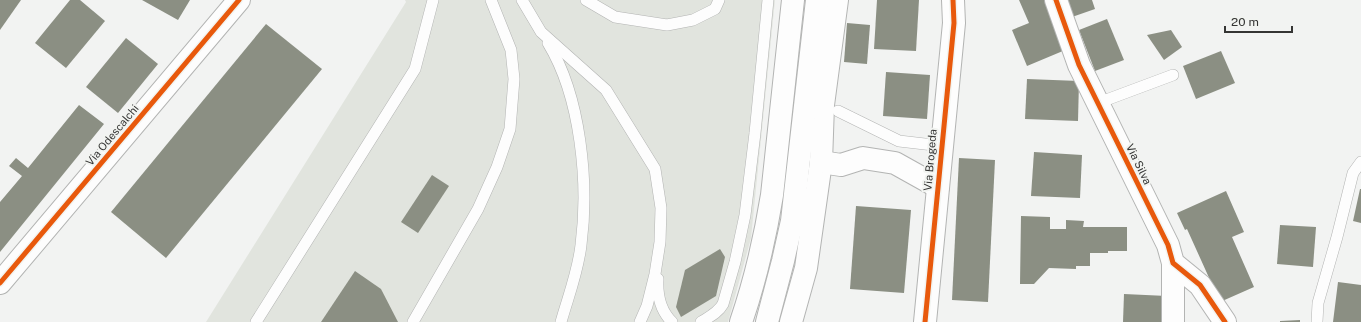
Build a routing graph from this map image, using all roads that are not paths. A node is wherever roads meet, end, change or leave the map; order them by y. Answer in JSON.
{"nodes":[{"id":1,"x":239,"y":0,"type":"edge"},
{"id":2,"x":433,"y":0,"type":"edge"},
{"id":3,"x":491,"y":0,"type":"edge"},
{"id":4,"x":522,"y":0,"type":"edge"},
{"id":5,"x":586,"y":0,"type":"edge"},
{"id":6,"x":719,"y":0,"type":"edge"},
{"id":7,"x":768,"y":0,"type":"edge"},
{"id":8,"x":793,"y":0,"type":"edge"},
{"id":9,"x":817,"y":0,"type":"edge"},
{"id":10,"x":836,"y":0,"type":"edge"},
{"id":11,"x":953,"y":0,"type":"edge"},
{"id":12,"x":1056,"y":0,"type":"edge"},
{"id":13,"x":541,"y":32,"type":"junction"},
{"id":14,"x":1173,"y":75,"type":"dead end"},
{"id":15,"x":1098,"y":103,"type":"junction"},
{"id":16,"x":838,"y":111,"type":"dead end"},
{"id":17,"x":942,"y":146,"type":"junction"},
{"id":18,"x":821,"y":162,"type":"junction"},
{"id":19,"x":1361,"y":162,"type":"edge"},
{"id":20,"x":938,"y":187,"type":"junction"},
{"id":21,"x":659,"y":244,"type":"junction"},
{"id":22,"x":1173,"y":263,"type":"junction"},
{"id":23,"x":0,"y":283,"type":"edge"},
{"id":24,"x":256,"y":322,"type":"edge"},
{"id":25,"x":413,"y":322,"type":"edge"},
{"id":26,"x":561,"y":322,"type":"edge"},
{"id":27,"x":640,"y":322,"type":"edge"},
{"id":28,"x":672,"y":322,"type":"edge"},
{"id":29,"x":701,"y":322,"type":"edge"},
{"id":30,"x":741,"y":322,"type":"edge"},
{"id":31,"x":766,"y":322,"type":"edge"},
{"id":32,"x":790,"y":322,"type":"edge"},
{"id":33,"x":925,"y":322,"type":"edge"},
{"id":34,"x":1173,"y":322,"type":"edge"},
{"id":35,"x":1225,"y":322,"type":"edge"},
{"id":36,"x":1317,"y":322,"type":"edge"}],
"edges":[{"from":1,"to":23,"type":"main road","name":"Via Odescalchi"},
{"from":2,"to":24,"type":"lane"},
{"from":3,"to":25,"type":"lane"},
{"from":4,"to":13,"type":"lane"},
{"from":5,"to":6,"type":"lane"},
{"from":7,"to":29,"type":"lane"},
{"from":8,"to":30,"type":"main road"},
{"from":9,"to":31,"type":"main road"},
{"from":10,"to":18,"type":"main road"},
{"from":11,"to":17,"type":"main road","name":"Via Brogeda"},
{"from":12,"to":15,"type":"main road","name":"Via Silva"},
{"from":13,"to":21,"type":"lane"},
{"from":13,"to":26,"type":"lane"},
{"from":14,"to":15,"type":"lane"},
{"from":15,"to":22,"type":"main road","name":"Via Silva"},
{"from":16,"to":17,"type":"lane"},
{"from":17,"to":20,"type":"main road","name":"Via Brogeda"},
{"from":18,"to":20,"type":"main road"},
{"from":18,"to":32,"type":"main road"},
{"from":19,"to":36,"type":"lane"},
{"from":20,"to":33,"type":"main road","name":"Via Brogeda"},
{"from":21,"to":27,"type":"lane"},
{"from":21,"to":28,"type":"lane"},
{"from":22,"to":34,"type":"main road","name":"Via Silva"},
{"from":22,"to":35,"type":"main road"}]}
